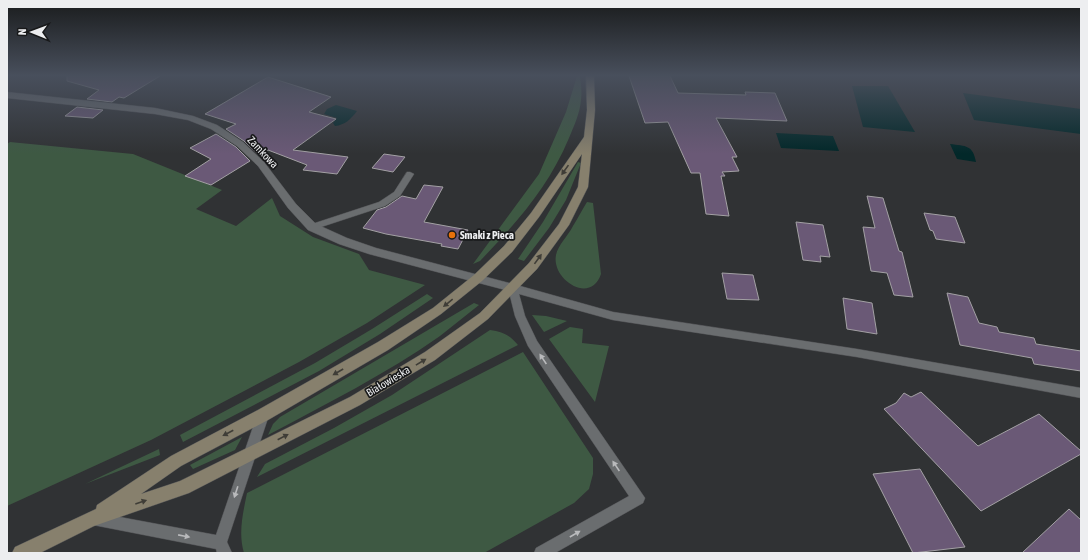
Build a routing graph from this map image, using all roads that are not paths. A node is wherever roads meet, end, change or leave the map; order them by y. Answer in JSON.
{"nodes":[{"id":1,"x":73,"y":102,"type":"edge"},
{"id":2,"x":591,"y":102,"type":"edge"},
{"id":3,"x":588,"y":138,"type":"junction"},
{"id":4,"x":410,"y":174,"type":"dead end"},
{"id":5,"x":312,"y":227,"type":"junction"},
{"id":6,"x":478,"y":278,"type":"junction"},
{"id":7,"x":513,"y":288,"type":"junction"},
{"id":8,"x":1081,"y":393,"type":"edge"},
{"id":9,"x":262,"y":415,"type":"junction"},
{"id":10,"x":248,"y":455,"type":"junction"},
{"id":11,"x":91,"y":519,"type":"junction"},
{"id":12,"x":222,"y":548,"type":"edge"},
{"id":13,"x":21,"y":553,"type":"edge"},
{"id":14,"x":541,"y":553,"type":"edge"}],
"edges":[{"from":1,"to":5,"type":"street","name":"Zamkowa"},
{"from":2,"to":3,"type":"main road","name":"Białowieska"},
{"from":3,"to":6,"type":"main road","name":"Białowieska","one_way":true},
{"from":7,"to":3,"type":"main road","name":"Białowieska","one_way":true},
{"from":4,"to":5,"type":"lane"},
{"from":5,"to":6,"type":"street","name":"Zamkowa"},
{"from":6,"to":7,"type":"street","name":"Zamkowa"},
{"from":6,"to":9,"type":"main road","name":"Białowieska","one_way":true},
{"from":7,"to":8,"type":"lane"},
{"from":10,"to":7,"type":"main road","name":"Białowieska","one_way":true},
{"from":14,"to":7,"type":"lane","one_way":true},
{"from":9,"to":10,"type":"lane"},
{"from":9,"to":11,"type":"main road","name":"Białowieska","one_way":true},
{"from":11,"to":10,"type":"main road","name":"Białowieska","one_way":true},
{"from":10,"to":12,"type":"lane","one_way":true},
{"from":11,"to":12,"type":"lane","one_way":true},
{"from":11,"to":13,"type":"main road","name":"Białowieska"}]}
